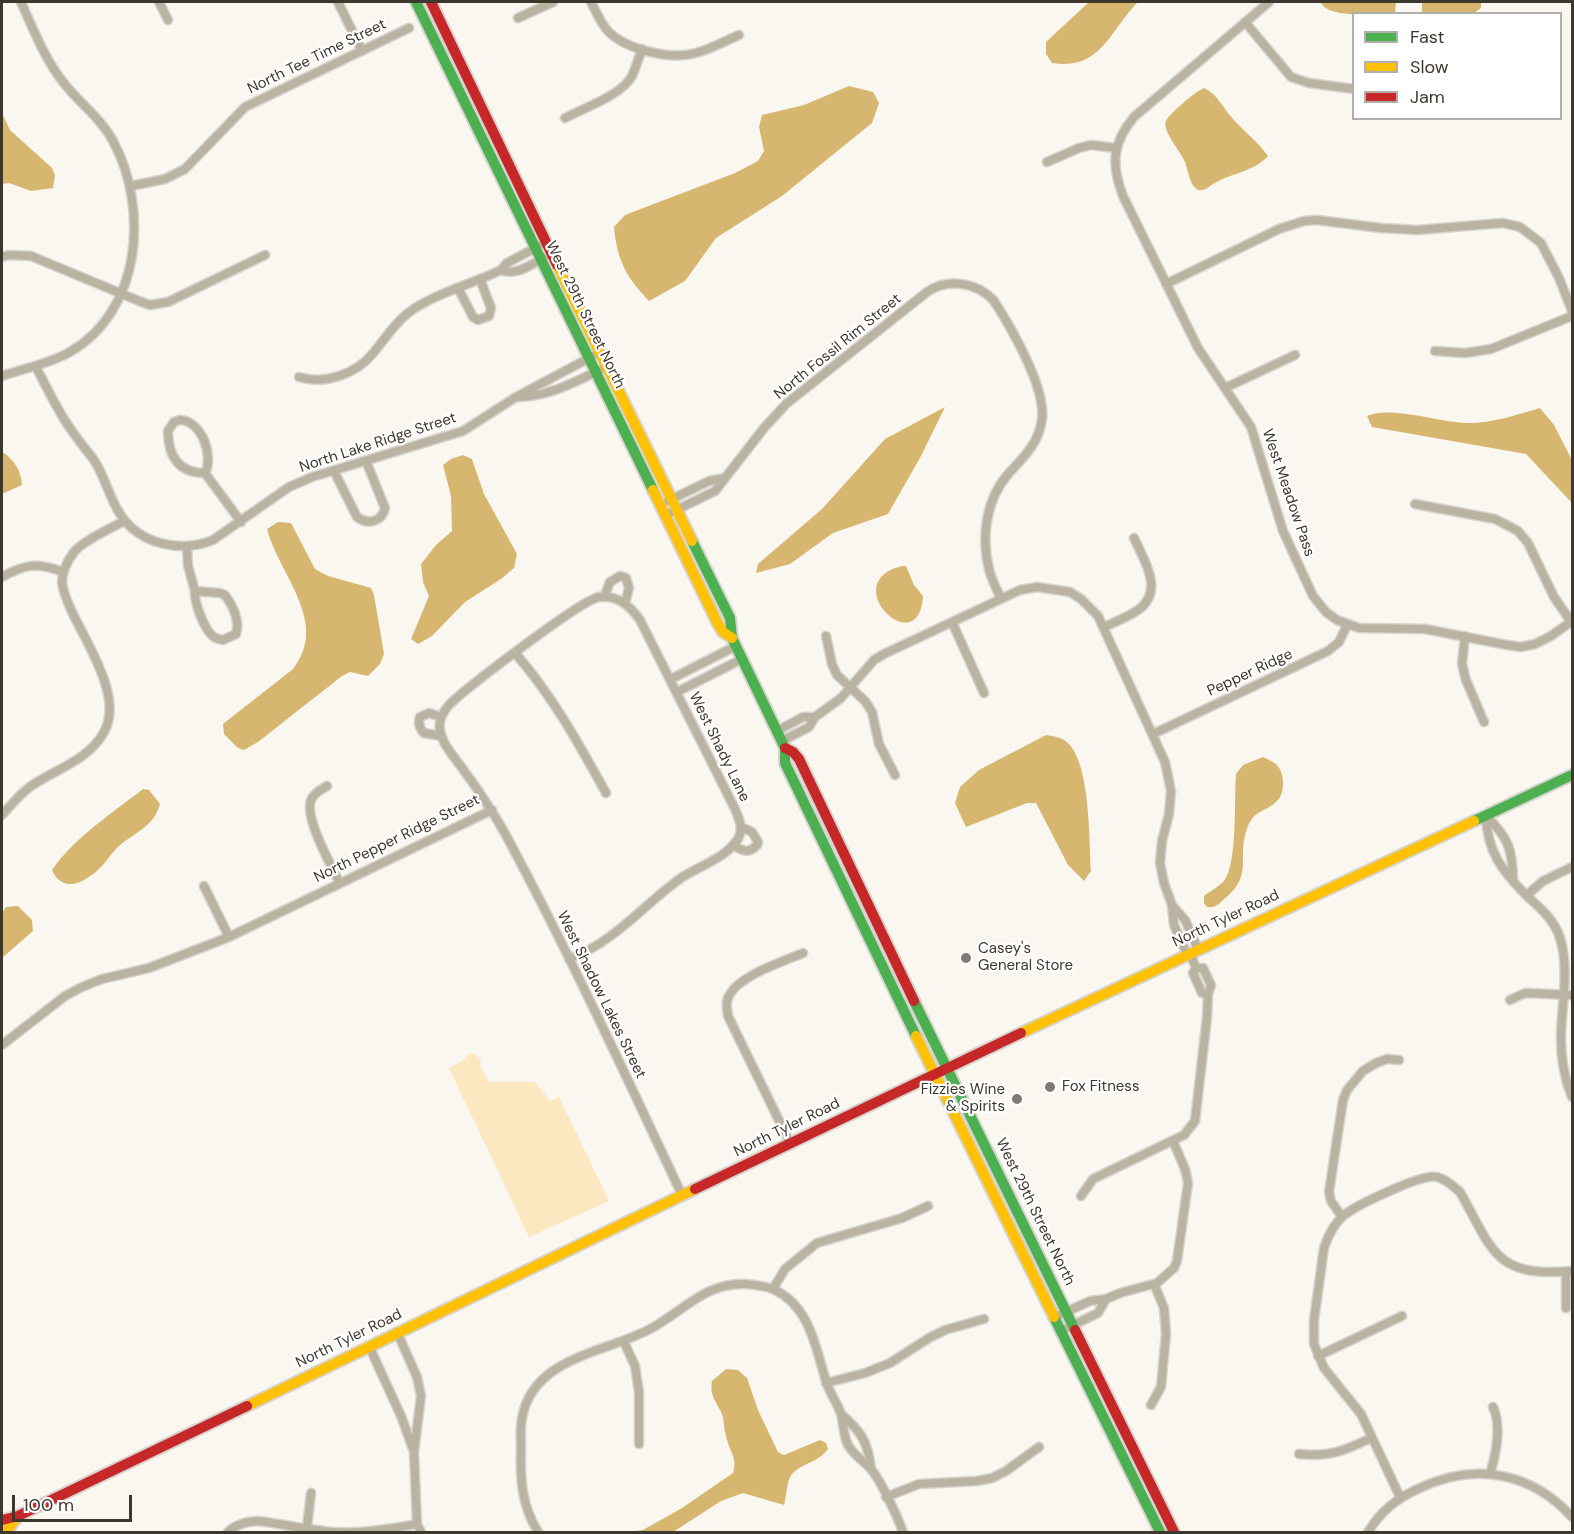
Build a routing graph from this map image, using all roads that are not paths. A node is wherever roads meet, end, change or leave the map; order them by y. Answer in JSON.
{"nodes":[{"id":1,"x":21,"y":2,"type":"edge"},
{"id":2,"x":159,"y":2,"type":"edge"},
{"id":3,"x":338,"y":2,"type":"edge"},
{"id":4,"x":416,"y":2,"type":"edge"},
{"id":5,"x":431,"y":2,"type":"edge"},
{"id":6,"x":553,"y":2,"type":"edge"},
{"id":7,"x":591,"y":2,"type":"edge"},
{"id":8,"x":1269,"y":2,"type":"edge"},
{"id":9,"x":518,"y":18,"type":"dead end"},
{"id":10,"x":168,"y":20,"type":"dead end"},
{"id":11,"x":1245,"y":22,"type":"junction"},
{"id":12,"x":409,"y":28,"type":"dead end"},
{"id":13,"x":739,"y":35,"type":"dead end"},
{"id":14,"x":642,"y":49,"type":"junction"},
{"id":15,"x":362,"y":51,"type":"junction"},
{"id":16,"x":468,"y":79,"type":"junction"},
{"id":17,"x":457,"y":85,"type":"junction"},
{"id":18,"x":1352,"y":89,"type":"edge"},
{"id":19,"x":565,"y":118,"type":"dead end"},
{"id":20,"x":1116,"y":148,"type":"junction"},
{"id":21,"x":1047,"y":162,"type":"dead end"},
{"id":22,"x":131,"y":186,"type":"junction"},
{"id":23,"x":546,"y":243,"type":"junction"},
{"id":24,"x":536,"y":247,"type":"junction"},
{"id":25,"x":265,"y":255,"type":"dead end"},
{"id":26,"x":2,"y":257,"type":"edge"},
{"id":27,"x":547,"y":257,"type":"junction"},
{"id":28,"x":501,"y":270,"type":"junction"},
{"id":29,"x":480,"y":279,"type":"junction"},
{"id":30,"x":1166,"y":284,"type":"junction"},
{"id":31,"x":458,"y":288,"type":"junction"},
{"id":32,"x":121,"y":293,"type":"junction"},
{"id":33,"x":1572,"y":311,"type":"edge"},
{"id":34,"x":1572,"y":316,"type":"edge"},
{"id":35,"x":1435,"y":351,"type":"dead end"},
{"id":36,"x":1295,"y":355,"type":"dead end"},
{"id":37,"x":594,"y":356,"type":"junction"},
{"id":38,"x":36,"y":367,"type":"junction"},
{"id":39,"x":606,"y":367,"type":"junction"},
{"id":40,"x":596,"y":373,"type":"junction"},
{"id":41,"x":2,"y":376,"type":"edge"},
{"id":42,"x":299,"y":377,"type":"dead end"},
{"id":43,"x":1225,"y":388,"type":"junction"},
{"id":44,"x":516,"y":397,"type":"junction"},
{"id":45,"x":366,"y":461,"type":"junction"},
{"id":46,"x":334,"y":471,"type":"junction"},
{"id":47,"x":205,"y":473,"type":"junction"},
{"id":48,"x":725,"y":478,"type":"junction"},
{"id":49,"x":695,"y":488,"type":"junction"},
{"id":50,"x":672,"y":498,"type":"junction"},
{"id":51,"x":700,"y":498,"type":"junction"},
{"id":52,"x":1415,"y":504,"type":"dead end"},
{"id":53,"x":663,"y":510,"type":"junction"},
{"id":54,"x":677,"y":510,"type":"junction"},
{"id":55,"x":124,"y":520,"type":"junction"},
{"id":56,"x":241,"y":522,"type":"junction"},
{"id":57,"x":1134,"y":538,"type":"dead end"},
{"id":58,"x":187,"y":547,"type":"junction"},
{"id":59,"x":63,"y":572,"type":"junction"},
{"id":60,"x":2,"y":577,"type":"edge"},
{"id":61,"x":195,"y":591,"type":"junction"},
{"id":62,"x":604,"y":597,"type":"junction"},
{"id":63,"x":1001,"y":599,"type":"junction"},
{"id":64,"x":625,"y":603,"type":"junction"},
{"id":65,"x":952,"y":622,"type":"junction"},
{"id":66,"x":1572,"y":622,"type":"edge"},
{"id":67,"x":1347,"y":625,"type":"junction"},
{"id":68,"x":1104,"y":627,"type":"junction"},
{"id":69,"x":826,"y":636,"type":"dead end"},
{"id":70,"x":1465,"y":636,"type":"junction"},
{"id":71,"x":734,"y":642,"type":"junction"},
{"id":72,"x":515,"y":653,"type":"junction"},
{"id":73,"x":742,"y":659,"type":"junction"},
{"id":74,"x":670,"y":679,"type":"junction"},
{"id":75,"x":851,"y":690,"type":"junction"},
{"id":76,"x":677,"y":692,"type":"junction"},
{"id":77,"x":984,"y":693,"type":"dead end"},
{"id":78,"x":441,"y":717,"type":"junction"},
{"id":79,"x":1484,"y":722,"type":"dead end"},
{"id":80,"x":1153,"y":734,"type":"junction"},
{"id":81,"x":441,"y":736,"type":"junction"},
{"id":82,"x":781,"y":740,"type":"junction"},
{"id":83,"x":895,"y":775,"type":"dead end"},
{"id":84,"x":1572,"y":775,"type":"edge"},
{"id":85,"x":327,"y":786,"type":"dead end"},
{"id":86,"x":606,"y":793,"type":"dead end"},
{"id":87,"x":492,"y":810,"type":"junction"},
{"id":88,"x":2,"y":815,"type":"edge"},
{"id":89,"x":1486,"y":816,"type":"junction"},
{"id":90,"x":741,"y":827,"type":"junction"},
{"id":91,"x":733,"y":845,"type":"junction"},
{"id":92,"x":1572,"y":867,"type":"edge"},
{"id":93,"x":1513,"y":880,"type":"junction"},
{"id":94,"x":339,"y":882,"type":"junction"},
{"id":95,"x":204,"y":886,"type":"dead end"},
{"id":96,"x":1527,"y":896,"type":"junction"},
{"id":97,"x":874,"y":918,"type":"junction"},
{"id":98,"x":863,"y":924,"type":"junction"},
{"id":99,"x":229,"y":937,"type":"junction"},
{"id":100,"x":1191,"y":952,"type":"junction"},
{"id":101,"x":803,"y":953,"type":"dead end"},
{"id":102,"x":570,"y":959,"type":"junction"},
{"id":103,"x":1568,"y":995,"type":"edge"},
{"id":104,"x":1510,"y":1000,"type":"dead end"},
{"id":105,"x":2,"y":1046,"type":"edge"},
{"id":106,"x":1399,"y":1060,"type":"dead end"},
{"id":107,"x":948,"y":1068,"type":"junction"},
{"id":108,"x":935,"y":1074,"type":"junction"},
{"id":109,"x":1572,"y":1098,"type":"edge"},
{"id":110,"x":1173,"y":1141,"type":"junction"},
{"id":111,"x":790,"y":1143,"type":"junction"},
{"id":112,"x":682,"y":1195,"type":"junction"},
{"id":113,"x":1081,"y":1196,"type":"dead end"},
{"id":114,"x":928,"y":1206,"type":"dead end"},
{"id":115,"x":1342,"y":1217,"type":"junction"},
{"id":116,"x":1569,"y":1272,"type":"edge"},
{"id":117,"x":1154,"y":1284,"type":"junction"},
{"id":118,"x":773,"y":1289,"type":"junction"},
{"id":119,"x":1106,"y":1299,"type":"junction"},
{"id":120,"x":1566,"y":1308,"type":"dead end"},
{"id":121,"x":1066,"y":1312,"type":"junction"},
{"id":122,"x":1402,"y":1316,"type":"dead end"},
{"id":123,"x":1055,"y":1317,"type":"junction"},
{"id":124,"x":984,"y":1319,"type":"dead end"},
{"id":125,"x":1072,"y":1325,"type":"junction"},
{"id":126,"x":1061,"y":1331,"type":"junction"},
{"id":127,"x":397,"y":1332,"type":"junction"},
{"id":128,"x":624,"y":1342,"type":"junction"},
{"id":129,"x":369,"y":1346,"type":"junction"},
{"id":130,"x":1318,"y":1356,"type":"junction"},
{"id":131,"x":826,"y":1383,"type":"junction"},
{"id":132,"x":1150,"y":1405,"type":"dead end"},
{"id":133,"x":1493,"y":1407,"type":"dead end"},
{"id":134,"x":841,"y":1414,"type":"junction"},
{"id":135,"x":1371,"y":1438,"type":"junction"},
{"id":136,"x":639,"y":1444,"type":"dead end"},
{"id":137,"x":1039,"y":1447,"type":"dead end"},
{"id":138,"x":414,"y":1452,"type":"junction"},
{"id":139,"x":1299,"y":1454,"type":"dead end"},
{"id":140,"x":870,"y":1469,"type":"junction"},
{"id":141,"x":1490,"y":1474,"type":"junction"},
{"id":142,"x":311,"y":1493,"type":"dead end"},
{"id":143,"x":886,"y":1497,"type":"junction"},
{"id":144,"x":1400,"y":1497,"type":"junction"},
{"id":145,"x":18,"y":1515,"type":"junction"},
{"id":146,"x":1572,"y":1517,"type":"edge"},
{"id":147,"x":2,"y":1520,"type":"edge"},
{"id":148,"x":307,"y":1527,"type":"junction"},
{"id":149,"x":419,"y":1528,"type":"edge"},
{"id":150,"x":2,"y":1532,"type":"edge"},
{"id":151,"x":228,"y":1533,"type":"edge"},
{"id":152,"x":538,"y":1533,"type":"edge"},
{"id":153,"x":903,"y":1533,"type":"edge"},
{"id":154,"x":1160,"y":1533,"type":"edge"},
{"id":155,"x":1174,"y":1533,"type":"edge"},
{"id":156,"x":1368,"y":1533,"type":"edge"}],
"edges":[{"from":1,"to":22,"type":"street"},
{"from":2,"to":10,"type":"street"},
{"from":3,"to":15,"type":"street"},
{"from":4,"to":17,"type":"main road","name":"West 29th Street North"},
{"from":5,"to":16,"type":"main road","name":"West 29th Street North"},
{"from":6,"to":9,"type":"street"},
{"from":7,"to":14,"type":"street"},
{"from":8,"to":11,"type":"street"},
{"from":11,"to":18,"type":"street"},
{"from":11,"to":20,"type":"street"},
{"from":12,"to":15,"type":"street","name":"North Tee Time Street"},
{"from":13,"to":14,"type":"street"},
{"from":14,"to":19,"type":"street"},
{"from":15,"to":22,"type":"street","name":"North Tee Time Street"},
{"from":16,"to":17,"type":"main road"},
{"from":16,"to":23,"type":"main road","name":"West 29th Street North"},
{"from":17,"to":24,"type":"main road","name":"West 29th Street North"},
{"from":20,"to":21,"type":"street"},
{"from":20,"to":30,"type":"street","name":"West Meadow Pass"},
{"from":22,"to":32,"type":"street"},
{"from":23,"to":24,"type":"street"},
{"from":23,"to":27,"type":"main road","name":"West 29th Street North"},
{"from":24,"to":27,"type":"main road","name":"West 29th Street North"},
{"from":24,"to":28,"type":"street"},
{"from":25,"to":32,"type":"street"},
{"from":26,"to":32,"type":"street"},
{"from":27,"to":28,"type":"street"},
{"from":27,"to":37,"type":"main road","name":"West 29th Street North"},
{"from":28,"to":29,"type":"street"},
{"from":29,"to":31,"type":"street"},
{"from":29,"to":31,"type":"street"},
{"from":30,"to":33,"type":"street"},
{"from":30,"to":43,"type":"street","name":"West Meadow Pass"},
{"from":31,"to":42,"type":"street"},
{"from":32,"to":38,"type":"street"},
{"from":34,"to":35,"type":"street"},
{"from":36,"to":43,"type":"street"},
{"from":37,"to":39,"type":"main road","name":"West 29th Street North"},
{"from":37,"to":40,"type":"main road","name":"West 29th Street North"},
{"from":37,"to":44,"type":"street","name":"North Lake Ridge Street"},
{"from":38,"to":41,"type":"street"},
{"from":38,"to":55,"type":"street"},
{"from":39,"to":40,"type":"street","name":"North Lake Ridge Street"},
{"from":39,"to":50,"type":"main road","name":"West 29th Street North"},
{"from":40,"to":44,"type":"street","name":"North Lake Ridge Street"},
{"from":40,"to":53,"type":"main road","name":"West 29th Street North"},
{"from":43,"to":67,"type":"street","name":"West Meadow Pass"},
{"from":44,"to":45,"type":"street","name":"North Lake Ridge Street"},
{"from":45,"to":46,"type":"street","name":"North Lake Ridge Street"},
{"from":45,"to":46,"type":"street"},
{"from":46,"to":56,"type":"street","name":"North Lake Ridge Street"},
{"from":47,"to":47,"type":"street"},
{"from":47,"to":56,"type":"street"},
{"from":48,"to":49,"type":"street"},
{"from":48,"to":51,"type":"street","name":"North Fossil Rim Street"},
{"from":48,"to":63,"type":"street","name":"North Fossil Rim Street"},
{"from":49,"to":50,"type":"street"},
{"from":49,"to":51,"type":"street"},
{"from":50,"to":53,"type":"street"},
{"from":50,"to":54,"type":"main road","name":"West 29th Street North"},
{"from":51,"to":54,"type":"street","name":"North Fossil Rim Street"},
{"from":52,"to":66,"type":"street"},
{"from":53,"to":54,"type":"street","name":"North Fossil Rim Street"},
{"from":53,"to":71,"type":"main road","name":"West 29th Street North"},
{"from":54,"to":71,"type":"main road","name":"West 29th Street North"},
{"from":55,"to":58,"type":"street","name":"North Lake Ridge Street"},
{"from":55,"to":59,"type":"street"},
{"from":56,"to":58,"type":"street","name":"North Lake Ridge Street"},
{"from":57,"to":68,"type":"street"},
{"from":58,"to":61,"type":"street"},
{"from":59,"to":60,"type":"street"},
{"from":59,"to":88,"type":"street"},
{"from":61,"to":61,"type":"street"},
{"from":62,"to":64,"type":"street"},
{"from":62,"to":64,"type":"street"},
{"from":62,"to":72,"type":"street"},
{"from":63,"to":65,"type":"street"},
{"from":63,"to":68,"type":"street"},
{"from":64,"to":74,"type":"street"},
{"from":65,"to":75,"type":"street"},
{"from":65,"to":77,"type":"street"},
{"from":66,"to":70,"type":"street","name":"West Meadow Pass"},
{"from":67,"to":70,"type":"street","name":"West Meadow Pass"},
{"from":67,"to":80,"type":"street","name":"Pepper Ridge"},
{"from":68,"to":80,"type":"street"},
{"from":69,"to":75,"type":"street"},
{"from":70,"to":79,"type":"street"},
{"from":71,"to":73,"type":"main road","name":"West 29th Street North"},
{"from":71,"to":74,"type":"street"},
{"from":72,"to":78,"type":"street"},
{"from":72,"to":86,"type":"street"},
{"from":73,"to":76,"type":"street"},
{"from":73,"to":82,"type":"main road","name":"West 29th Street North"},
{"from":74,"to":76,"type":"street","name":"West Shady Lane"},
{"from":75,"to":82,"type":"street"},
{"from":75,"to":83,"type":"street"},
{"from":76,"to":90,"type":"street","name":"West Shady Lane"},
{"from":78,"to":81,"type":"street"},
{"from":78,"to":81,"type":"street"},
{"from":80,"to":100,"type":"street"},
{"from":81,"to":87,"type":"street","name":"North Pepper Ridge Street"},
{"from":82,"to":97,"type":"main road","name":"West 29th Street North"},
{"from":82,"to":98,"type":"main road","name":"West 29th Street North"},
{"from":84,"to":89,"type":"main road","name":"North Tyler Road"},
{"from":85,"to":94,"type":"street"},
{"from":87,"to":94,"type":"street","name":"North Pepper Ridge Street"},
{"from":87,"to":102,"type":"street","name":"West Shadow Lakes Street"},
{"from":89,"to":93,"type":"street"},
{"from":89,"to":93,"type":"street"},
{"from":89,"to":100,"type":"main road","name":"North Tyler Road"},
{"from":90,"to":91,"type":"street"},
{"from":90,"to":91,"type":"street","name":"West Shady Lane"},
{"from":91,"to":102,"type":"street"},
{"from":92,"to":96,"type":"street"},
{"from":93,"to":96,"type":"street"},
{"from":94,"to":99,"type":"street","name":"North Pepper Ridge Street"},
{"from":95,"to":99,"type":"street"},
{"from":96,"to":103,"type":"street"},
{"from":97,"to":98,"type":"main road"},
{"from":97,"to":107,"type":"main road","name":"West 29th Street North"},
{"from":98,"to":108,"type":"main road","name":"West 29th Street North"},
{"from":99,"to":105,"type":"street","name":"North Pepper Ridge Street"},
{"from":100,"to":107,"type":"main road","name":"North Tyler Road"},
{"from":100,"to":110,"type":"street"},
{"from":101,"to":111,"type":"street"},
{"from":102,"to":112,"type":"street","name":"West Shadow Lakes Street"},
{"from":103,"to":104,"type":"street"},
{"from":103,"to":109,"type":"street"},
{"from":106,"to":115,"type":"street"},
{"from":107,"to":108,"type":"main road","name":"North Tyler Road"},
{"from":107,"to":121,"type":"main road","name":"West 29th Street North"},
{"from":108,"to":111,"type":"main road","name":"North Tyler Road"},
{"from":108,"to":123,"type":"main road","name":"West 29th Street North"},
{"from":110,"to":113,"type":"street"},
{"from":110,"to":117,"type":"street"},
{"from":111,"to":112,"type":"main road","name":"North Tyler Road"},
{"from":112,"to":127,"type":"main road","name":"North Tyler Road"},
{"from":114,"to":118,"type":"street"},
{"from":115,"to":116,"type":"street"},
{"from":115,"to":130,"type":"street"},
{"from":116,"to":120,"type":"street"},
{"from":117,"to":119,"type":"street"},
{"from":117,"to":132,"type":"street"},
{"from":118,"to":128,"type":"street"},
{"from":118,"to":131,"type":"street"},
{"from":119,"to":121,"type":"street"},
{"from":119,"to":125,"type":"street"},
{"from":121,"to":123,"type":"street"},
{"from":121,"to":125,"type":"main road","name":"West 29th Street North"},
{"from":122,"to":130,"type":"street"},
{"from":123,"to":126,"type":"main road","name":"West 29th Street North"},
{"from":124,"to":131,"type":"street"},
{"from":125,"to":126,"type":"street"},
{"from":125,"to":155,"type":"main road","name":"West 29th Street North"},
{"from":126,"to":154,"type":"main road","name":"West 29th Street North"},
{"from":127,"to":129,"type":"main road","name":"North Tyler Road"},
{"from":127,"to":138,"type":"street"},
{"from":128,"to":136,"type":"street"},
{"from":128,"to":152,"type":"street"},
{"from":129,"to":138,"type":"street"},
{"from":129,"to":145,"type":"main road","name":"North Tyler Road"},
{"from":130,"to":135,"type":"street"},
{"from":131,"to":134,"type":"street"},
{"from":133,"to":141,"type":"street"},
{"from":134,"to":140,"type":"street"},
{"from":134,"to":140,"type":"street"},
{"from":135,"to":139,"type":"street"},
{"from":135,"to":144,"type":"street"},
{"from":137,"to":143,"type":"street"},
{"from":138,"to":149,"type":"street"},
{"from":140,"to":143,"type":"street"},
{"from":141,"to":144,"type":"street"},
{"from":141,"to":146,"type":"street"},
{"from":142,"to":148,"type":"street"},
{"from":143,"to":153,"type":"street"},
{"from":144,"to":156,"type":"street"},
{"from":145,"to":147,"type":"main road","name":"North Tyler Road"},
{"from":145,"to":150,"type":"main road","name":"North Tyler Road"},
{"from":148,"to":149,"type":"street"},
{"from":148,"to":151,"type":"street"}]}
